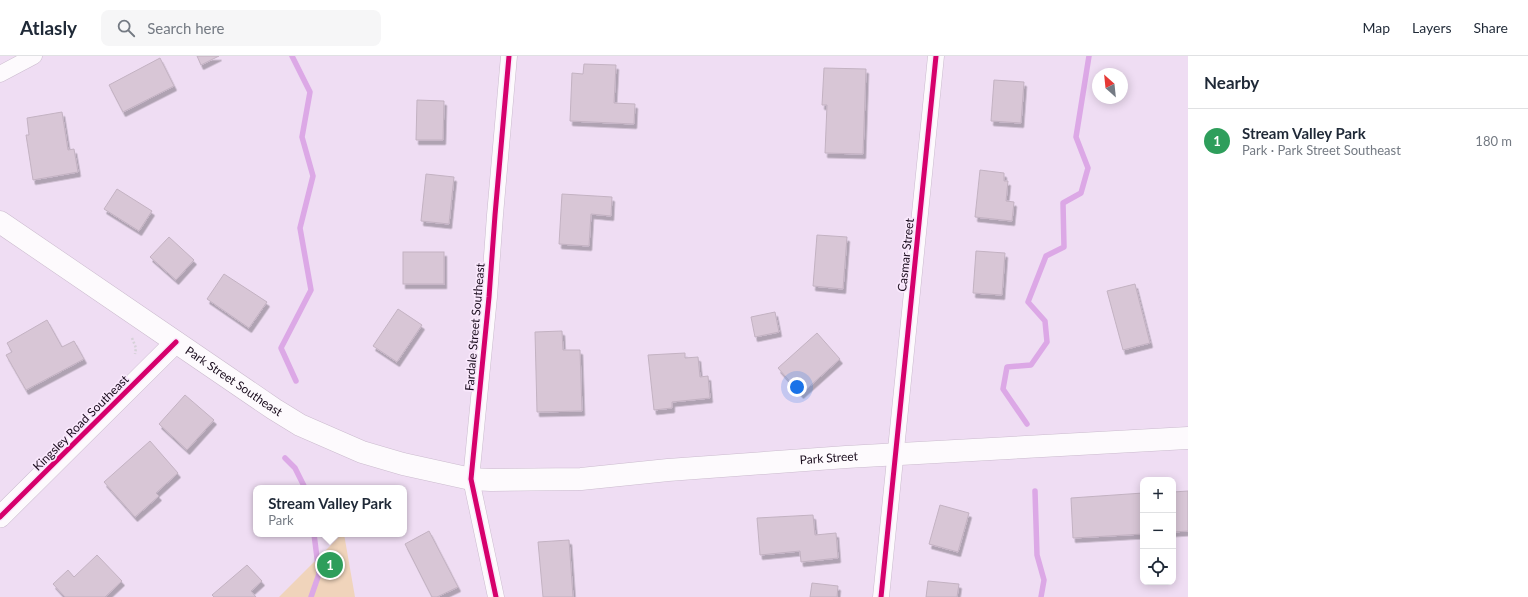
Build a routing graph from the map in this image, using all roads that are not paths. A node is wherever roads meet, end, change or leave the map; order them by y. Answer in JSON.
{"nodes":[{"id":1,"x":34,"y":56,"type":"edge"},
{"id":2,"x":509,"y":56,"type":"edge"},
{"id":3,"x":936,"y":56,"type":"edge"},
{"id":4,"x":0,"y":74,"type":"edge"},
{"id":5,"x":0,"y":222,"type":"edge"},
{"id":6,"x":176,"y":342,"type":"junction"},
{"id":7,"x":1188,"y":438,"type":"edge"},
{"id":8,"x":895,"y":455,"type":"junction"},
{"id":9,"x":471,"y":479,"type":"junction"},
{"id":10,"x":0,"y":517,"type":"edge"},
{"id":11,"x":496,"y":597,"type":"edge"},
{"id":12,"x":881,"y":597,"type":"edge"}],
"edges":[{"from":1,"to":4,"type":"street"},
{"from":2,"to":9,"type":"street","name":"Fardale Street Southeast"},
{"from":3,"to":8,"type":"street","name":"Casmar Street"},
{"from":5,"to":6,"type":"main road","name":"Park Street Southeast"},
{"from":6,"to":9,"type":"main road","name":"Park Street Southeast"},
{"from":6,"to":10,"type":"street","name":"Kingsley Road Southeast"},
{"from":7,"to":8,"type":"main road","name":"Park Street"},
{"from":8,"to":9,"type":"main road","name":"Park Street"},
{"from":8,"to":12,"type":"street","name":"Casmar Street"},
{"from":9,"to":11,"type":"street","name":"Fardale Street Southeast"}]}
